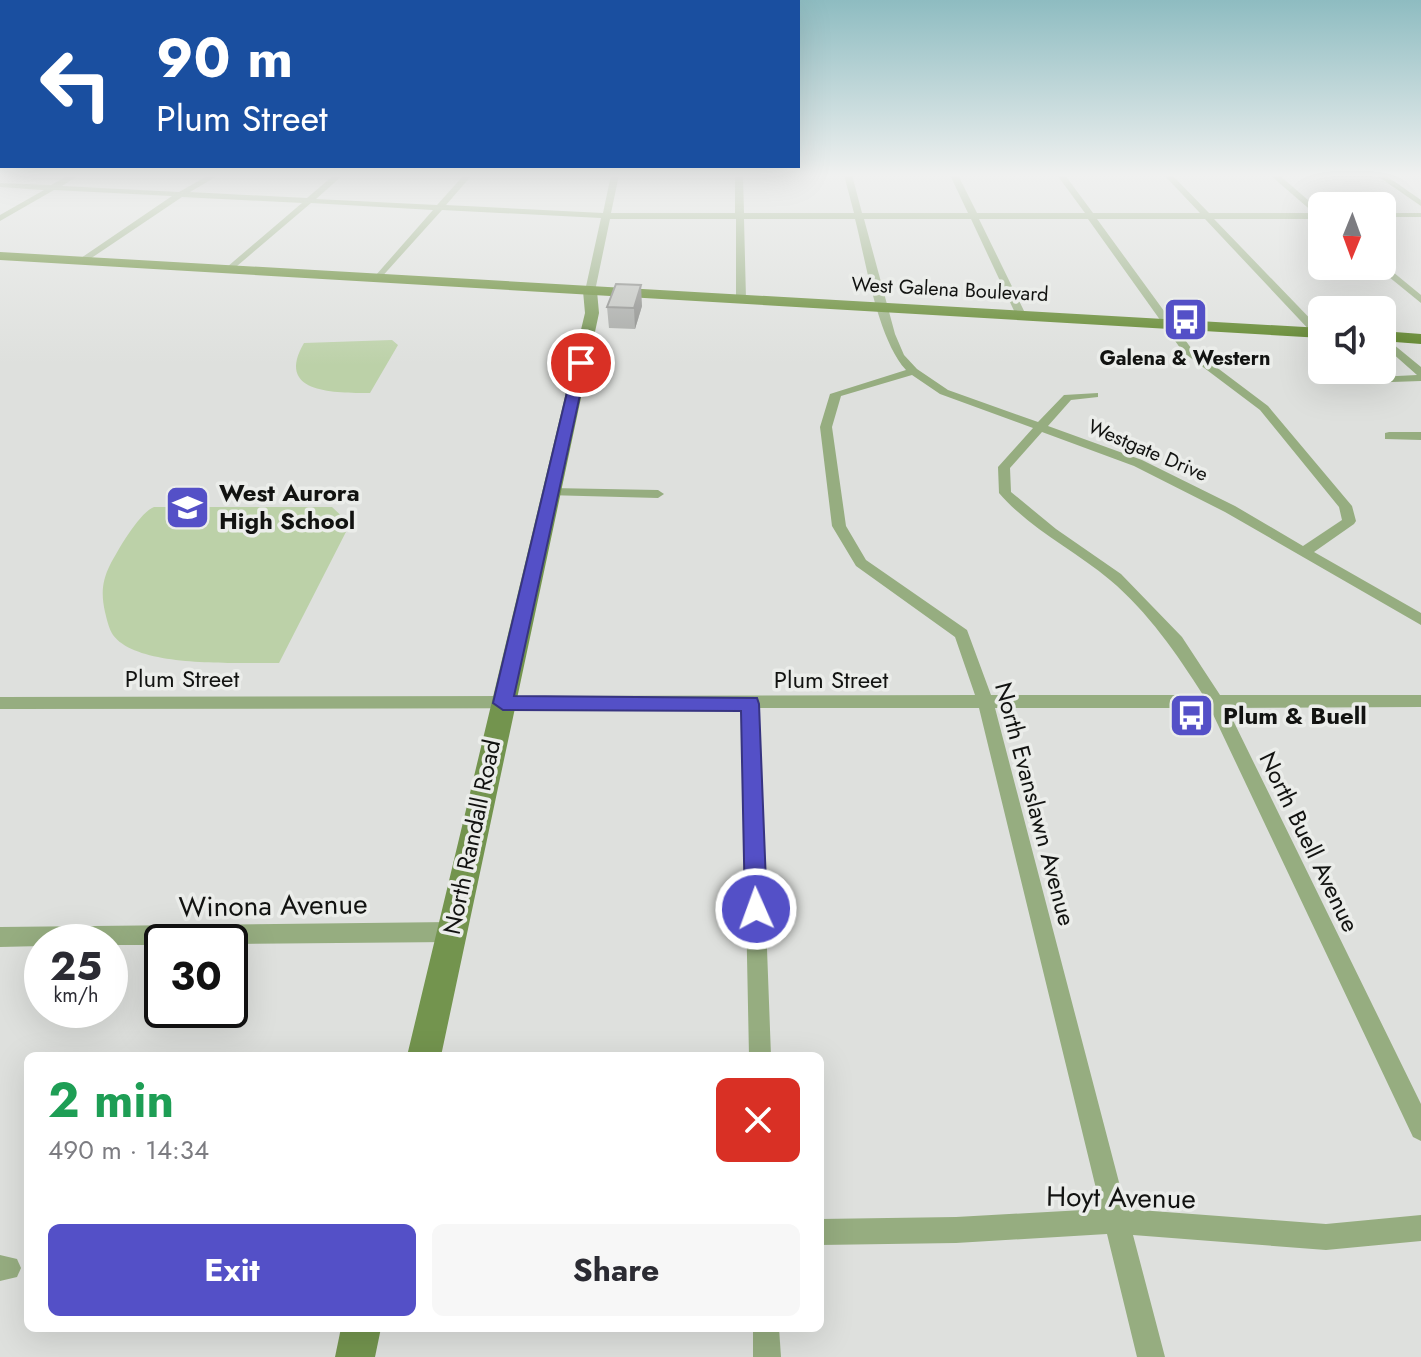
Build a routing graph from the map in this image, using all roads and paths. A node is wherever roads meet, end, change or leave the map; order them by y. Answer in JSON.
{"nodes":[{"id":1,"x":116,"y":238,"type":"edge"},
{"id":2,"x":266,"y":238,"type":"edge"},
{"id":3,"x":413,"y":238,"type":"edge"},
{"id":4,"x":599,"y":238,"type":"edge"},
{"id":5,"x":740,"y":238,"type":"edge"},
{"id":6,"x":864,"y":238,"type":"edge"},
{"id":7,"x":984,"y":238,"type":"edge"},
{"id":8,"x":1105,"y":238,"type":"edge"},
{"id":9,"x":1229,"y":238,"type":"edge"},
{"id":10,"x":0,"y":256,"type":"edge"},
{"id":11,"x":84,"y":260,"type":"junction"},
{"id":12,"x":230,"y":269,"type":"junction"},
{"id":13,"x":379,"y":277,"type":"junction"},
{"id":14,"x":1396,"y":279,"type":"edge"},
{"id":15,"x":590,"y":291,"type":"junction"},
{"id":16,"x":741,"y":299,"type":"junction"},
{"id":17,"x":1421,"y":300,"type":"edge"},
{"id":18,"x":882,"y":307,"type":"junction"},
{"id":19,"x":1021,"y":315,"type":"junction"},
{"id":20,"x":1308,"y":320,"type":"edge"},
{"id":21,"x":1165,"y":324,"type":"junction"},
{"id":22,"x":1308,"y":332,"type":"edge"},
{"id":23,"x":1412,"y":338,"type":"edge"},
{"id":24,"x":1396,"y":351,"type":"edge"},
{"id":25,"x":1421,"y":366,"type":"edge"},
{"id":26,"x":913,"y":371,"type":"junction"},
{"id":27,"x":1421,"y":376,"type":"edge"},
{"id":28,"x":1396,"y":378,"type":"edge"},
{"id":29,"x":1094,"y":395,"type":"dead end"},
{"id":30,"x":1040,"y":428,"type":"junction"},
{"id":31,"x":1389,"y":436,"type":"dead end"},
{"id":32,"x":1421,"y":436,"type":"edge"},
{"id":33,"x":551,"y":492,"type":"junction"},
{"id":34,"x":658,"y":494,"type":"dead end"},
{"id":35,"x":1305,"y":551,"type":"junction"},
{"id":36,"x":1421,"y":620,"type":"edge"},
{"id":37,"x":1421,"y":701,"type":"edge"},
{"id":38,"x":1216,"y":702,"type":"junction"},
{"id":39,"x":0,"y":703,"type":"edge"},
{"id":40,"x":503,"y":703,"type":"junction"},
{"id":41,"x":750,"y":704,"type":"junction"},
{"id":42,"x":986,"y":704,"type":"junction"},
{"id":43,"x":451,"y":932,"type":"junction"},
{"id":44,"x":0,"y":937,"type":"edge"},
{"id":45,"x":425,"y":1052,"type":"edge"},
{"id":46,"x":760,"y":1052,"type":"edge"},
{"id":47,"x":1421,"y":1129,"type":"edge"},
{"id":48,"x":1117,"y":1221,"type":"junction"},
{"id":49,"x":1421,"y":1228,"type":"edge"},
{"id":50,"x":824,"y":1232,"type":"edge"},
{"id":51,"x":360,"y":1332,"type":"edge"},
{"id":52,"x":766,"y":1332,"type":"edge"},
{"id":53,"x":355,"y":1357,"type":"edge"},
{"id":54,"x":767,"y":1357,"type":"edge"},
{"id":55,"x":1151,"y":1357,"type":"edge"}],
"edges":[{"from":1,"to":11,"type":"street"},
{"from":2,"to":12,"type":"street"},
{"from":3,"to":13,"type":"street"},
{"from":4,"to":15,"type":"street"},
{"from":5,"to":16,"type":"street"},
{"from":6,"to":18,"type":"street","name":"Westgate Drive"},
{"from":7,"to":19,"type":"street"},
{"from":8,"to":21,"type":"street"},
{"from":9,"to":20,"type":"street"},
{"from":10,"to":11,"type":"main road","name":"West Galena Boulevard"},
{"from":11,"to":12,"type":"main road","name":"West Galena Boulevard"},
{"from":12,"to":13,"type":"main road","name":"West Galena Boulevard"},
{"from":13,"to":15,"type":"main road","name":"West Galena Boulevard"},
{"from":14,"to":17,"type":"street"},
{"from":15,"to":16,"type":"main road","name":"West Galena Boulevard"},
{"from":15,"to":33,"type":"main road","name":"North Randall Road"},
{"from":16,"to":18,"type":"main road","name":"West Galena Boulevard"},
{"from":18,"to":19,"type":"main road","name":"West Galena Boulevard"},
{"from":18,"to":26,"type":"street","name":"Westgate Drive"},
{"from":19,"to":21,"type":"main road","name":"West Galena Boulevard"},
{"from":21,"to":22,"type":"main road","name":"West Galena Boulevard"},
{"from":21,"to":35,"type":"street"},
{"from":23,"to":25,"type":"street"},
{"from":24,"to":27,"type":"street"},
{"from":26,"to":30,"type":"street","name":"Westgate Drive"},
{"from":26,"to":42,"type":"street","name":"North Evanslawn Avenue"},
{"from":27,"to":28,"type":"street"},
{"from":29,"to":30,"type":"street"},
{"from":30,"to":35,"type":"street","name":"Westgate Drive"},
{"from":30,"to":38,"type":"street","name":"North Buell Avenue"},
{"from":31,"to":32,"type":"street"},
{"from":33,"to":34,"type":"street"},
{"from":33,"to":40,"type":"main road","name":"North Randall Road"},
{"from":35,"to":36,"type":"street","name":"Westgate Drive"},
{"from":37,"to":38,"type":"street","name":"Plum Street"},
{"from":38,"to":42,"type":"street","name":"Plum Street"},
{"from":38,"to":47,"type":"street","name":"North Buell Avenue"},
{"from":39,"to":40,"type":"street","name":"Plum Street"},
{"from":40,"to":41,"type":"street","name":"Plum Street"},
{"from":40,"to":43,"type":"main road","name":"North Randall Road"},
{"from":41,"to":42,"type":"street","name":"Plum Street"},
{"from":41,"to":46,"type":"street"},
{"from":42,"to":48,"type":"street","name":"North Evanslawn Avenue"},
{"from":43,"to":44,"type":"street","name":"Winona Avenue"},
{"from":43,"to":45,"type":"main road","name":"North Randall Road"},
{"from":48,"to":49,"type":"street","name":"Hoyt Avenue"},
{"from":48,"to":50,"type":"street","name":"Hoyt Avenue"},
{"from":48,"to":55,"type":"street","name":"North Evanslawn Avenue"},
{"from":51,"to":53,"type":"main road"},
{"from":52,"to":54,"type":"street"}]}
